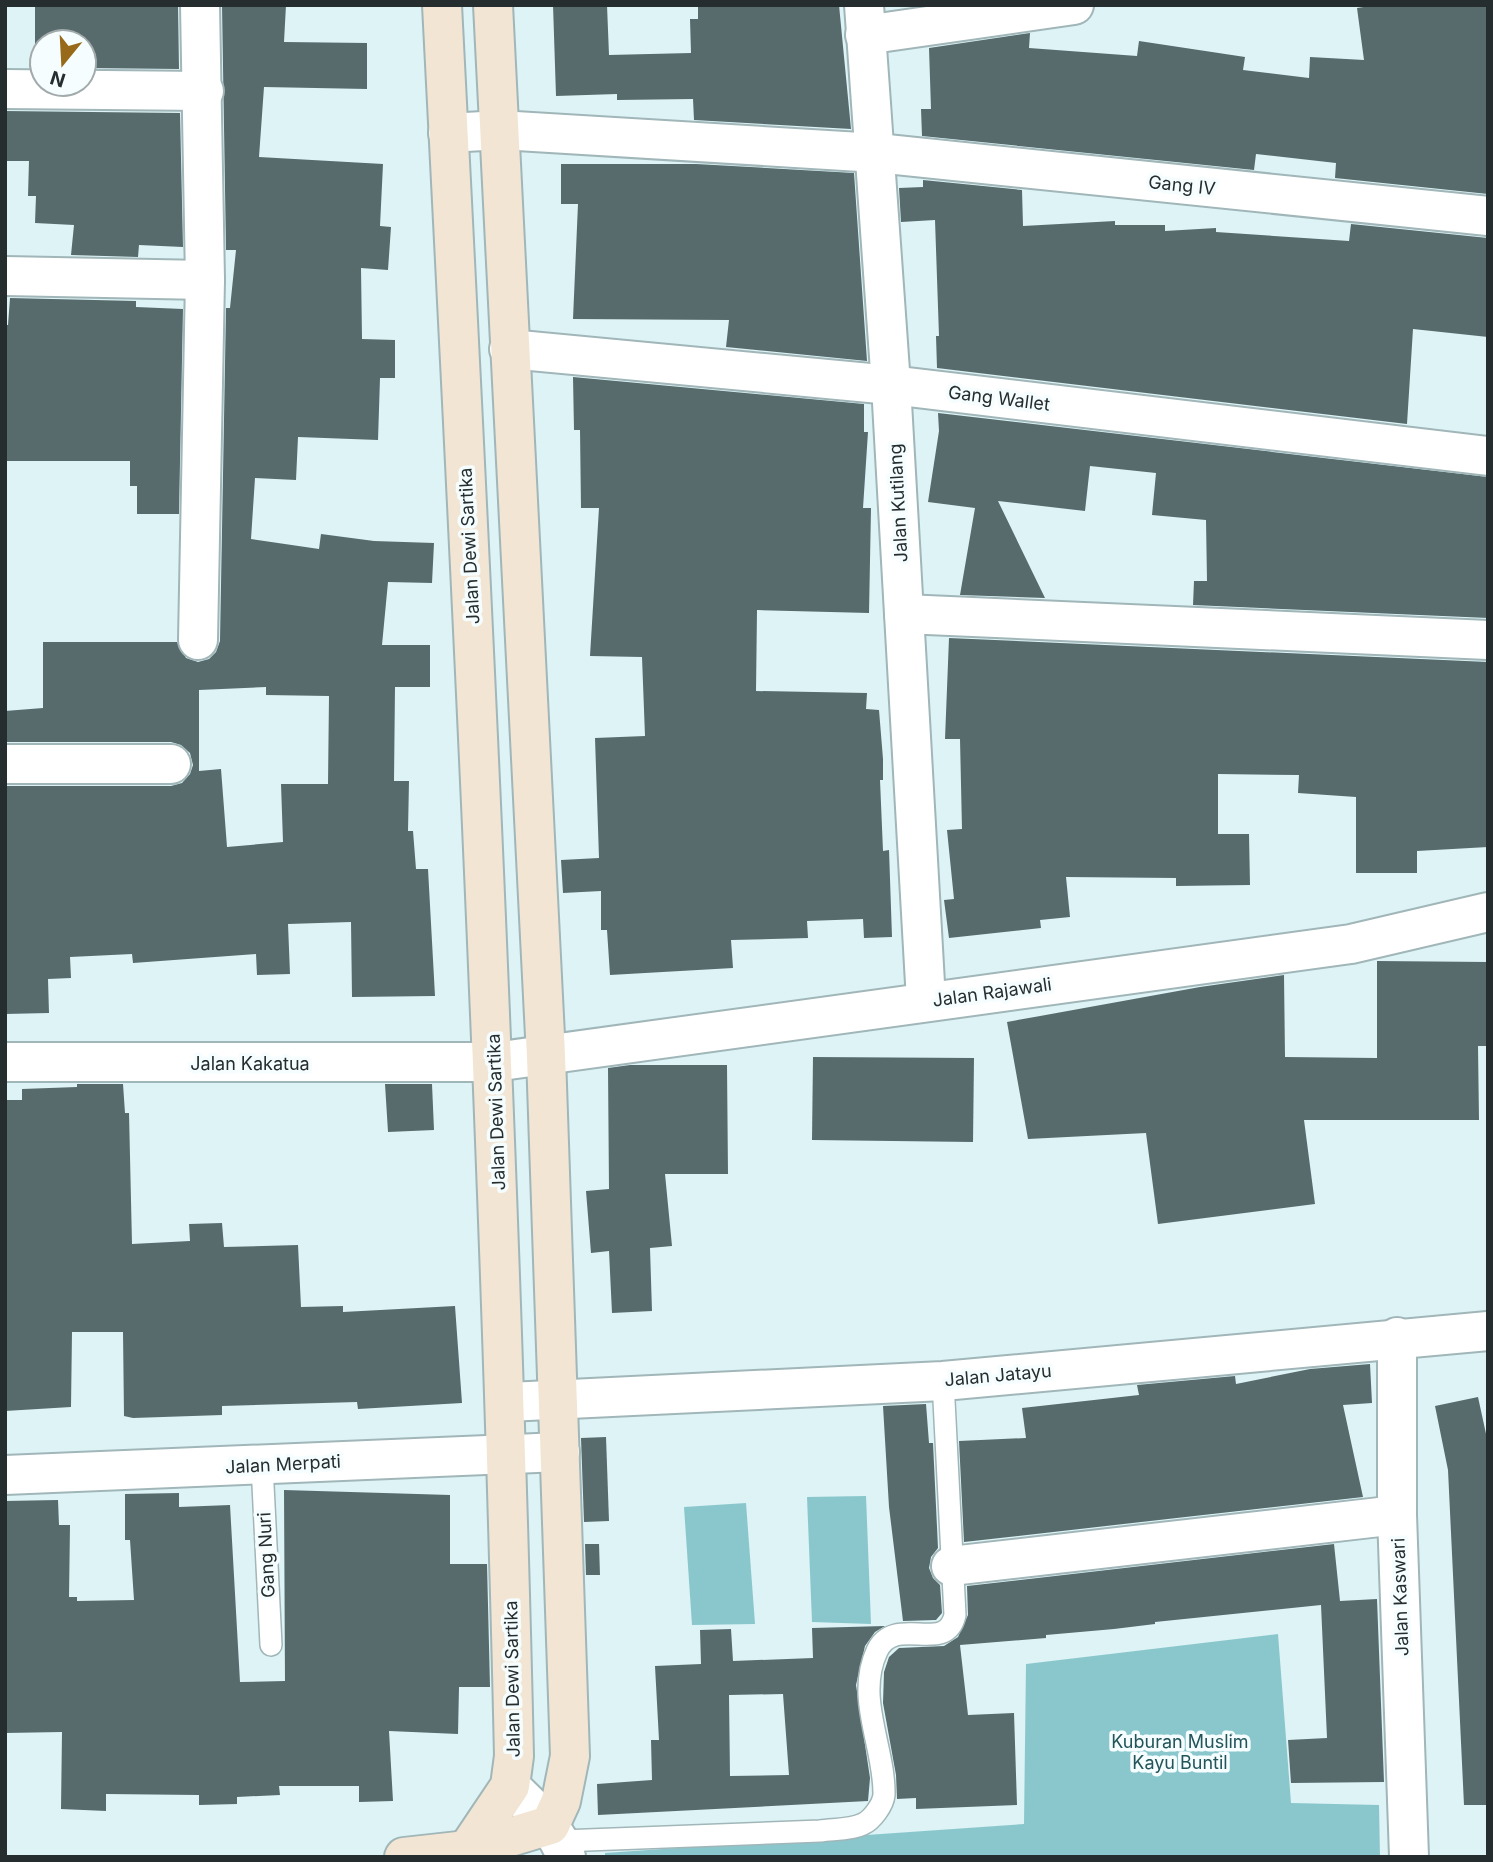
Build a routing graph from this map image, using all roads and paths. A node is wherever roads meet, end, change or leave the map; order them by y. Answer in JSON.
{"nodes":[{"id":1,"x":200,"y":5,"type":"edge"},
{"id":2,"x":442,"y":5,"type":"edge"},
{"id":3,"x":493,"y":5,"type":"edge"},
{"id":4,"x":1074,"y":5,"type":"edge"},
{"id":5,"x":865,"y":20,"type":"edge"},
{"id":6,"x":5,"y":89,"type":"edge"},
{"id":7,"x":204,"y":91,"type":"junction"},
{"id":8,"x":501,"y":130,"type":"junction"},
{"id":9,"x":448,"y":133,"type":"junction"},
{"id":10,"x":877,"y":153,"type":"junction"},
{"id":11,"x":1488,"y":216,"type":"edge"},
{"id":12,"x":5,"y":276,"type":"edge"},
{"id":13,"x":205,"y":280,"type":"junction"},
{"id":14,"x":509,"y":349,"type":"junction"},
{"id":15,"x":891,"y":385,"type":"junction"},
{"id":16,"x":1488,"y":456,"type":"edge"},
{"id":17,"x":904,"y":614,"type":"junction"},
{"id":18,"x":198,"y":640,"type":"dead end"},
{"id":19,"x":1488,"y":640,"type":"edge"},
{"id":20,"x":5,"y":764,"type":"edge"},
{"id":21,"x":171,"y":764,"type":"dead end"},
{"id":22,"x":1488,"y":912,"type":"edge"},
{"id":23,"x":926,"y":1001,"type":"junction"},
{"id":24,"x":546,"y":1056,"type":"junction"},
{"id":25,"x":5,"y":1062,"type":"edge"},
{"id":26,"x":494,"y":1062,"type":"junction"},
{"id":27,"x":1488,"y":1331,"type":"edge"},
{"id":28,"x":1398,"y":1337,"type":"junction"},
{"id":29,"x":943,"y":1381,"type":"junction"},
{"id":30,"x":558,"y":1401,"type":"junction"},
{"id":31,"x":507,"y":1402,"type":"junction"},
{"id":32,"x":560,"y":1452,"type":"junction"},
{"id":33,"x":507,"y":1454,"type":"junction"},
{"id":34,"x":262,"y":1465,"type":"junction"},
{"id":35,"x":5,"y":1475,"type":"edge"},
{"id":36,"x":1397,"y":1515,"type":"junction"},
{"id":37,"x":951,"y":1566,"type":"junction"},
{"id":38,"x":271,"y":1645,"type":"dead end"},
{"id":39,"x":510,"y":1786,"type":"junction"},
{"id":40,"x":559,"y":1841,"type":"edge"},
{"id":41,"x":467,"y":1850,"type":"junction"},
{"id":42,"x":404,"y":1857,"type":"edge"},
{"id":43,"x":1409,"y":1857,"type":"edge"}],
"edges":[{"from":1,"to":7,"type":"street"},
{"from":2,"to":9,"type":"street","name":"Jalan Dewi Sartika"},
{"from":3,"to":8,"type":"street"},
{"from":4,"to":5,"type":"street"},
{"from":5,"to":10,"type":"street","name":"Jalan Kutilang"},
{"from":6,"to":7,"type":"street"},
{"from":7,"to":13,"type":"street"},
{"from":8,"to":9,"type":"street","name":"Gang IV"},
{"from":8,"to":10,"type":"street","name":"Gang IV"},
{"from":8,"to":14,"type":"street"},
{"from":9,"to":26,"type":"street","name":"Jalan Dewi Sartika"},
{"from":10,"to":11,"type":"street","name":"Gang IV"},
{"from":10,"to":15,"type":"street","name":"Jalan Kutilang"},
{"from":12,"to":13,"type":"street"},
{"from":13,"to":18,"type":"street"},
{"from":14,"to":15,"type":"street","name":"Gang Wallet"},
{"from":14,"to":24,"type":"street"},
{"from":15,"to":16,"type":"street","name":"Gang Wallet"},
{"from":15,"to":17,"type":"street","name":"Jalan Kutilang"},
{"from":17,"to":19,"type":"street"},
{"from":17,"to":23,"type":"street","name":"Jalan Kutilang"},
{"from":20,"to":21,"type":"street"},
{"from":22,"to":23,"type":"street","name":"Jalan Rajawali"},
{"from":23,"to":24,"type":"street","name":"Jalan Rajawali"},
{"from":24,"to":26,"type":"street","name":"Jalan Rajawali"},
{"from":24,"to":30,"type":"street"},
{"from":25,"to":26,"type":"street","name":"Jalan Kakatua"},
{"from":26,"to":31,"type":"street","name":"Jalan Dewi Sartika"},
{"from":27,"to":28,"type":"street","name":"Jalan Jatayu"},
{"from":28,"to":29,"type":"street","name":"Jalan Jatayu"},
{"from":28,"to":36,"type":"street","name":"Jalan Kaswari"},
{"from":29,"to":30,"type":"street","name":"Jalan Jatayu"},
{"from":29,"to":37,"type":"lane"},
{"from":30,"to":31,"type":"street","name":"Jalan Jatayu"},
{"from":30,"to":32,"type":"street"},
{"from":31,"to":33,"type":"street","name":"Jalan Dewi Sartika"},
{"from":32,"to":33,"type":"street","name":"Jalan Merpati"},
{"from":32,"to":40,"type":"street"},
{"from":33,"to":34,"type":"street","name":"Jalan Merpati"},
{"from":33,"to":39,"type":"street","name":"Jalan Dewi Sartika"},
{"from":34,"to":35,"type":"street","name":"Jalan Merpati"},
{"from":34,"to":38,"type":"lane","name":"Gang Nuri"},
{"from":36,"to":37,"type":"street"},
{"from":36,"to":43,"type":"street","name":"Jalan Kaswari"},
{"from":37,"to":40,"type":"lane"},
{"from":39,"to":40,"type":"street"},
{"from":39,"to":41,"type":"street","name":"Jalan Dewi Sartika"},
{"from":40,"to":41,"type":"street"},
{"from":41,"to":42,"type":"street"}]}
